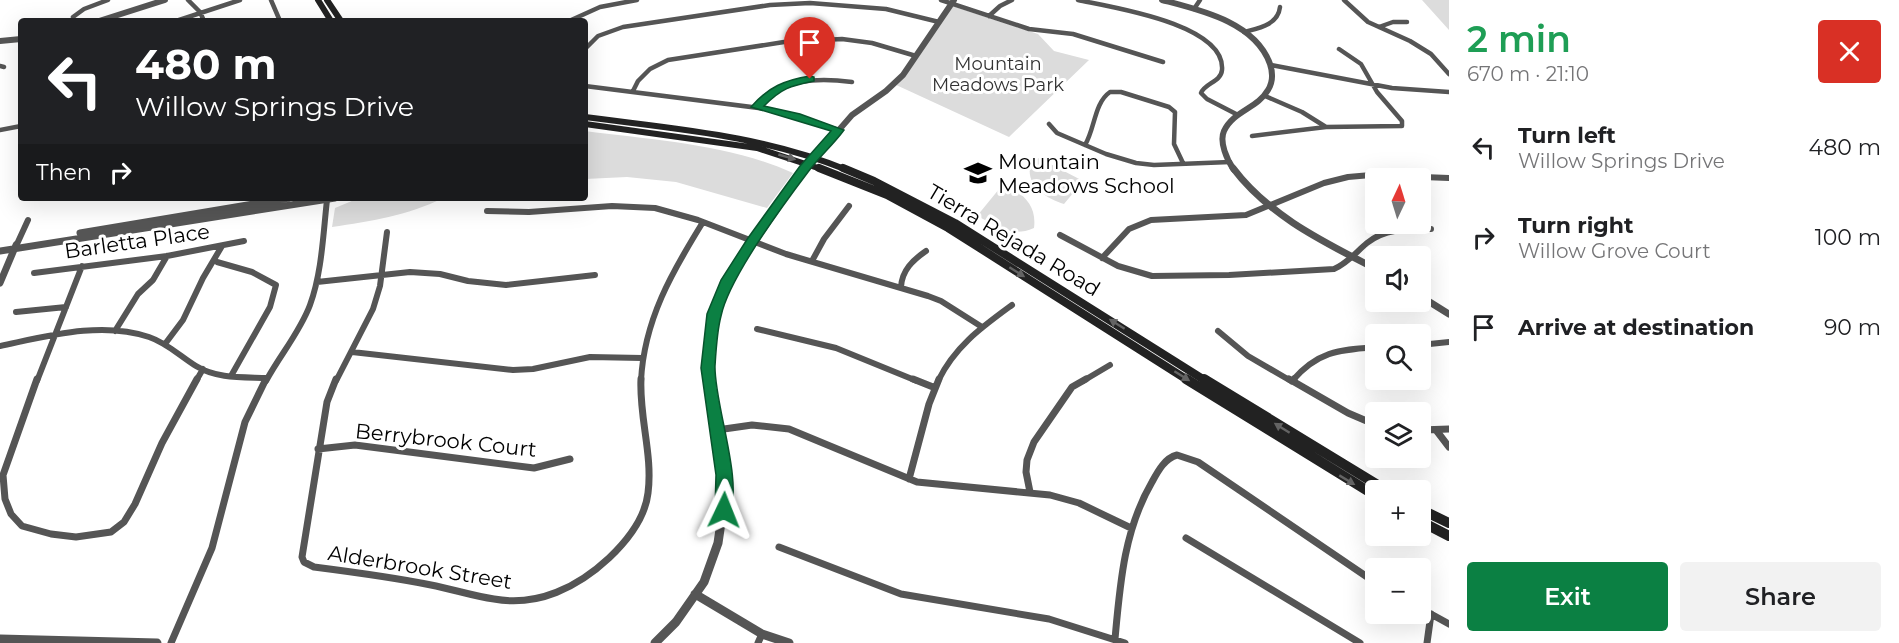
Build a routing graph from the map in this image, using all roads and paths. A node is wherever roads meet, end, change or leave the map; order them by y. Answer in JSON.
{"nodes":[{"id":1,"x":108,"y":0,"type":"edge"},
{"id":2,"x":165,"y":0,"type":"edge"},
{"id":3,"x":170,"y":0,"type":"edge"},
{"id":4,"x":188,"y":0,"type":"edge"},
{"id":5,"x":240,"y":0,"type":"edge"},
{"id":6,"x":271,"y":0,"type":"edge"},
{"id":7,"x":318,"y":0,"type":"edge"},
{"id":8,"x":327,"y":0,"type":"edge"},
{"id":9,"x":637,"y":0,"type":"edge"},
{"id":10,"x":940,"y":0,"type":"edge"},
{"id":11,"x":1012,"y":0,"type":"edge"},
{"id":12,"x":1078,"y":0,"type":"edge"},
{"id":13,"x":1162,"y":0,"type":"edge"},
{"id":14,"x":1200,"y":0,"type":"edge"},
{"id":15,"x":1344,"y":0,"type":"edge"},
{"id":16,"x":952,"y":2,"type":"edge"},
{"id":17,"x":1280,"y":7,"type":"dead end"},
{"id":18,"x":1194,"y":9,"type":"junction"},
{"id":19,"x":200,"y":12,"type":"junction"},
{"id":20,"x":989,"y":16,"type":"junction"},
{"id":21,"x":73,"y":17,"type":"dead end"},
{"id":22,"x":108,"y":18,"type":"edge"},
{"id":23,"x":115,"y":18,"type":"edge"},
{"id":24,"x":184,"y":18,"type":"edge"},
{"id":25,"x":203,"y":18,"type":"edge"},
{"id":26,"x":279,"y":18,"type":"edge"},
{"id":27,"x":329,"y":18,"type":"edge"},
{"id":28,"x":339,"y":18,"type":"edge"},
{"id":29,"x":576,"y":18,"type":"edge"},
{"id":30,"x":939,"y":22,"type":"junction"},
{"id":31,"x":1407,"y":22,"type":"dead end"},
{"id":32,"x":1378,"y":27,"type":"junction"},
{"id":33,"x":1244,"y":32,"type":"junction"},
{"id":34,"x":18,"y":37,"type":"edge"},
{"id":35,"x":0,"y":40,"type":"edge"},
{"id":36,"x":588,"y":46,"type":"edge"},
{"id":37,"x":1339,"y":49,"type":"dead end"},
{"id":38,"x":916,"y":56,"type":"junction"},
{"id":39,"x":1163,"y":62,"type":"dead end"},
{"id":40,"x":1271,"y":64,"type":"junction"},
{"id":41,"x":1449,"y":74,"type":"edge"},
{"id":42,"x":852,"y":82,"type":"dead end"},
{"id":43,"x":1373,"y":84,"type":"junction"},
{"id":44,"x":588,"y":86,"type":"edge"},
{"id":45,"x":633,"y":92,"type":"junction"},
{"id":46,"x":1449,"y":92,"type":"edge"},
{"id":47,"x":1265,"y":96,"type":"junction"},
{"id":48,"x":757,"y":107,"type":"junction"},
{"id":49,"x":1238,"y":115,"type":"junction"},
{"id":50,"x":588,"y":117,"type":"edge"},
{"id":51,"x":588,"y":124,"type":"edge"},
{"id":52,"x":1049,"y":124,"type":"dead end"},
{"id":53,"x":18,"y":127,"type":"edge"},
{"id":54,"x":1326,"y":128,"type":"junction"},
{"id":55,"x":0,"y":130,"type":"edge"},
{"id":56,"x":838,"y":130,"type":"junction"},
{"id":57,"x":1252,"y":136,"type":"dead end"},
{"id":58,"x":1085,"y":145,"type":"junction"},
{"id":59,"x":815,"y":157,"type":"junction"},
{"id":60,"x":1230,"y":162,"type":"junction"},
{"id":61,"x":1184,"y":163,"type":"junction"},
{"id":62,"x":808,"y":164,"type":"junction"},
{"id":63,"x":1449,"y":178,"type":"edge"},
{"id":64,"x":272,"y":201,"type":"edge"},
{"id":65,"x":318,"y":201,"type":"edge"},
{"id":66,"x":331,"y":201,"type":"edge"},
{"id":67,"x":849,"y":206,"type":"dead end"},
{"id":68,"x":1268,"y":207,"type":"junction"},
{"id":69,"x":487,"y":211,"type":"dead end"},
{"id":70,"x":28,"y":220,"type":"dead end"},
{"id":71,"x":703,"y":222,"type":"junction"},
{"id":72,"x":387,"y":231,"type":"dead end"},
{"id":73,"x":1387,"y":234,"type":"edge"},
{"id":74,"x":1060,"y":235,"type":"dead end"},
{"id":75,"x":244,"y":241,"type":"dead end"},
{"id":76,"x":753,"y":241,"type":"junction"},
{"id":77,"x":16,"y":246,"type":"junction"},
{"id":78,"x":222,"y":246,"type":"junction"},
{"id":79,"x":0,"y":249,"type":"edge"},
{"id":80,"x":926,"y":251,"type":"dead end"},
{"id":81,"x":167,"y":256,"type":"junction"},
{"id":82,"x":1353,"y":257,"type":"junction"},
{"id":83,"x":1102,"y":258,"type":"junction"},
{"id":84,"x":812,"y":261,"type":"junction"},
{"id":85,"x":217,"y":262,"type":"junction"},
{"id":86,"x":1365,"y":264,"type":"edge"},
{"id":87,"x":82,"y":266,"type":"junction"},
{"id":88,"x":34,"y":273,"type":"dead end"},
{"id":89,"x":381,"y":275,"type":"junction"},
{"id":90,"x":595,"y":275,"type":"dead end"},
{"id":91,"x":317,"y":282,"type":"junction"},
{"id":92,"x":0,"y":283,"type":"edge"},
{"id":93,"x":901,"y":287,"type":"junction"},
{"id":94,"x":1431,"y":303,"type":"edge"},
{"id":95,"x":1012,"y":305,"type":"dead end"},
{"id":96,"x":66,"y":308,"type":"junction"},
{"id":97,"x":16,"y":312,"type":"dead end"},
{"id":98,"x":1449,"y":314,"type":"edge"},
{"id":99,"x":982,"y":327,"type":"junction"},
{"id":100,"x":757,"y":329,"type":"dead end"},
{"id":101,"x":115,"y":331,"type":"junction"},
{"id":102,"x":1218,"y":332,"type":"dead end"},
{"id":103,"x":54,"y":337,"type":"junction"},
{"id":104,"x":1449,"y":342,"type":"edge"},
{"id":105,"x":165,"y":344,"type":"junction"},
{"id":106,"x":1431,"y":344,"type":"edge"},
{"id":107,"x":0,"y":346,"type":"edge"},
{"id":108,"x":1365,"y":348,"type":"edge"},
{"id":109,"x":352,"y":351,"type":"junction"},
{"id":110,"x":642,"y":358,"type":"junction"},
{"id":111,"x":1110,"y":365,"type":"dead end"},
{"id":112,"x":203,"y":369,"type":"junction"},
{"id":113,"x":231,"y":376,"type":"junction"},
{"id":114,"x":267,"y":378,"type":"junction"},
{"id":115,"x":1292,"y":381,"type":"junction"},
{"id":116,"x":933,"y":387,"type":"junction"},
{"id":117,"x":1365,"y":421,"type":"edge"},
{"id":118,"x":1449,"y":429,"type":"edge"},
{"id":119,"x":717,"y":430,"type":"junction"},
{"id":120,"x":1431,"y":430,"type":"edge"},
{"id":121,"x":1436,"y":430,"type":"junction"},
{"id":122,"x":1449,"y":447,"type":"edge"},
{"id":123,"x":318,"y":450,"type":"junction"},
{"id":124,"x":570,"y":459,"type":"dead end"},
{"id":125,"x":909,"y":479,"type":"junction"},
{"id":126,"x":1369,"y":480,"type":"edge"},
{"id":127,"x":1365,"y":489,"type":"edge"},
{"id":128,"x":1030,"y":492,"type":"junction"},
{"id":129,"x":1431,"y":515,"type":"edge"},
{"id":130,"x":1449,"y":524,"type":"edge"},
{"id":131,"x":1431,"y":527,"type":"edge"},
{"id":132,"x":1131,"y":528,"type":"junction"},
{"id":133,"x":1449,"y":536,"type":"edge"},
{"id":134,"x":1186,"y":538,"type":"dead end"},
{"id":135,"x":779,"y":547,"type":"dead end"},
{"id":136,"x":1365,"y":576,"type":"edge"},
{"id":137,"x":695,"y":594,"type":"junction"},
{"id":138,"x":1431,"y":614,"type":"edge"},
{"id":139,"x":1430,"y":624,"type":"edge"},
{"id":140,"x":1449,"y":624,"type":"edge"},
{"id":141,"x":0,"y":639,"type":"edge"},
{"id":142,"x":760,"y":639,"type":"edge"},
{"id":143,"x":1115,"y":639,"type":"junction"},
{"id":144,"x":157,"y":643,"type":"edge"},
{"id":145,"x":171,"y":643,"type":"edge"},
{"id":146,"x":655,"y":643,"type":"edge"},
{"id":147,"x":789,"y":643,"type":"edge"},
{"id":148,"x":1125,"y":643,"type":"edge"},
{"id":149,"x":1360,"y":643,"type":"edge"},
{"id":150,"x":1427,"y":643,"type":"edge"}],
"edges":[{"from":1,"to":21,"type":"street"},
{"from":2,"to":22,"type":"street"},
{"from":3,"to":23,"type":"street"},
{"from":4,"to":19,"type":"street"},
{"from":5,"to":19,"type":"street"},
{"from":6,"to":26,"type":"street"},
{"from":7,"to":27,"type":"main road"},
{"from":8,"to":28,"type":"main road"},
{"from":9,"to":29,"type":"street"},
{"from":10,"to":16,"type":"street"},
{"from":11,"to":20,"type":"street"},
{"from":12,"to":49,"type":"street"},
{"from":13,"to":18,"type":"street"},
{"from":14,"to":18,"type":"street"},
{"from":15,"to":32,"type":"street"},
{"from":16,"to":20,"type":"street"},
{"from":16,"to":30,"type":"street"},
{"from":17,"to":33,"type":"street"},
{"from":18,"to":33,"type":"street"},
{"from":19,"to":24,"type":"street"},
{"from":19,"to":25,"type":"street"},
{"from":20,"to":39,"type":"street"},
{"from":30,"to":36,"type":"street"},
{"from":30,"to":38,"type":"street"},
{"from":31,"to":32,"type":"street"},
{"from":32,"to":41,"type":"street"},
{"from":33,"to":40,"type":"street"},
{"from":34,"to":35,"type":"street"},
{"from":37,"to":43,"type":"street"},
{"from":38,"to":45,"type":"street"},
{"from":38,"to":56,"type":"street"},
{"from":40,"to":43,"type":"street"},
{"from":40,"to":47,"type":"street"},
{"from":42,"to":48,"type":"street"},
{"from":43,"to":46,"type":"street"},
{"from":43,"to":54,"type":"street"},
{"from":44,"to":45,"type":"street"},
{"from":45,"to":48,"type":"street"},
{"from":47,"to":49,"type":"street"},
{"from":47,"to":54,"type":"street"},
{"from":48,"to":56,"type":"street"},
{"from":49,"to":60,"type":"street"},
{"from":50,"to":59,"type":"main road","name":"Tierra Rejada Road"},
{"from":51,"to":62,"type":"main road","name":"Tierra Rejada Road","one_way":true},
{"from":52,"to":58,"type":"street"},
{"from":53,"to":55,"type":"street"},
{"from":54,"to":57,"type":"street"},
{"from":56,"to":59,"type":"street"},
{"from":58,"to":61,"type":"street"},
{"from":58,"to":61,"type":"street"},
{"from":59,"to":62,"type":"street"},
{"from":126,"to":59,"type":"main road","name":"Tierra Rejada Road","one_way":true},
{"from":60,"to":61,"type":"street"},
{"from":60,"to":68,"type":"street"},
{"from":62,"to":76,"type":"street"},
{"from":62,"to":127,"type":"main road","name":"Tierra Rejada Road","one_way":true},
{"from":63,"to":68,"type":"street"},
{"from":64,"to":77,"type":"street"},
{"from":65,"to":77,"type":"street"},
{"from":66,"to":91,"type":"street"},
{"from":67,"to":84,"type":"street"},
{"from":68,"to":82,"type":"street"},
{"from":68,"to":83,"type":"street"},
{"from":69,"to":71,"type":"street"},
{"from":70,"to":77,"type":"street"},
{"from":71,"to":76,"type":"street"},
{"from":71,"to":110,"type":"street","name":"Alderbrook Street"},
{"from":72,"to":89,"type":"street","name":"Alderbrook Street"},
{"from":73,"to":82,"type":"street"},
{"from":74,"to":83,"type":"street"},
{"from":75,"to":78,"type":"street","name":"Barletta Place"},
{"from":76,"to":84,"type":"street"},
{"from":76,"to":119,"type":"street"},
{"from":77,"to":79,"type":"street"},
{"from":77,"to":92,"type":"street"},
{"from":78,"to":81,"type":"street","name":"Barletta Place"},
{"from":78,"to":85,"type":"street"},
{"from":80,"to":93,"type":"street"},
{"from":81,"to":87,"type":"street","name":"Barletta Place"},
{"from":81,"to":101,"type":"street"},
{"from":82,"to":83,"type":"street"},
{"from":82,"to":86,"type":"street"},
{"from":84,"to":93,"type":"street"},
{"from":85,"to":105,"type":"street"},
{"from":85,"to":113,"type":"street"},
{"from":87,"to":88,"type":"street","name":"Barletta Place"},
{"from":87,"to":96,"type":"street"},
{"from":89,"to":90,"type":"street"},
{"from":89,"to":91,"type":"street"},
{"from":89,"to":109,"type":"street","name":"Alderbrook Street"},
{"from":91,"to":114,"type":"street"},
{"from":93,"to":99,"type":"street"},
{"from":94,"to":98,"type":"street"},
{"from":95,"to":99,"type":"street"},
{"from":96,"to":97,"type":"street"},
{"from":96,"to":103,"type":"street"},
{"from":99,"to":116,"type":"street"},
{"from":100,"to":116,"type":"street"},
{"from":101,"to":103,"type":"street"},
{"from":101,"to":105,"type":"street"},
{"from":102,"to":115,"type":"street"},
{"from":103,"to":107,"type":"street"},
{"from":103,"to":112,"type":"street"},
{"from":104,"to":106,"type":"street"},
{"from":105,"to":112,"type":"street"},
{"from":108,"to":115,"type":"street"},
{"from":109,"to":110,"type":"street"},
{"from":109,"to":123,"type":"street","name":"Alderbrook Street"},
{"from":110,"to":123,"type":"street","name":"Alderbrook Street"},
{"from":111,"to":128,"type":"street"},
{"from":112,"to":113,"type":"street"},
{"from":113,"to":114,"type":"street"},
{"from":114,"to":145,"type":"street"},
{"from":115,"to":117,"type":"street"},
{"from":116,"to":125,"type":"street"},
{"from":118,"to":121,"type":"street"},
{"from":119,"to":125,"type":"street"},
{"from":119,"to":137,"type":"street"},
{"from":120,"to":121,"type":"street"},
{"from":121,"to":122,"type":"street"},
{"from":123,"to":124,"type":"street","name":"Berrybrook Court"},
{"from":125,"to":128,"type":"street"},
{"from":128,"to":132,"type":"street"},
{"from":129,"to":130,"type":"main road"},
{"from":131,"to":133,"type":"main road"},
{"from":132,"to":136,"type":"street"},
{"from":132,"to":143,"type":"street"},
{"from":134,"to":149,"type":"street"},
{"from":135,"to":143,"type":"street"},
{"from":137,"to":142,"type":"street"},
{"from":137,"to":146,"type":"street"},
{"from":138,"to":140,"type":"street"},
{"from":139,"to":150,"type":"street"},
{"from":141,"to":144,"type":"street"},
{"from":142,"to":147,"type":"street"},
{"from":143,"to":148,"type":"street"}]}
